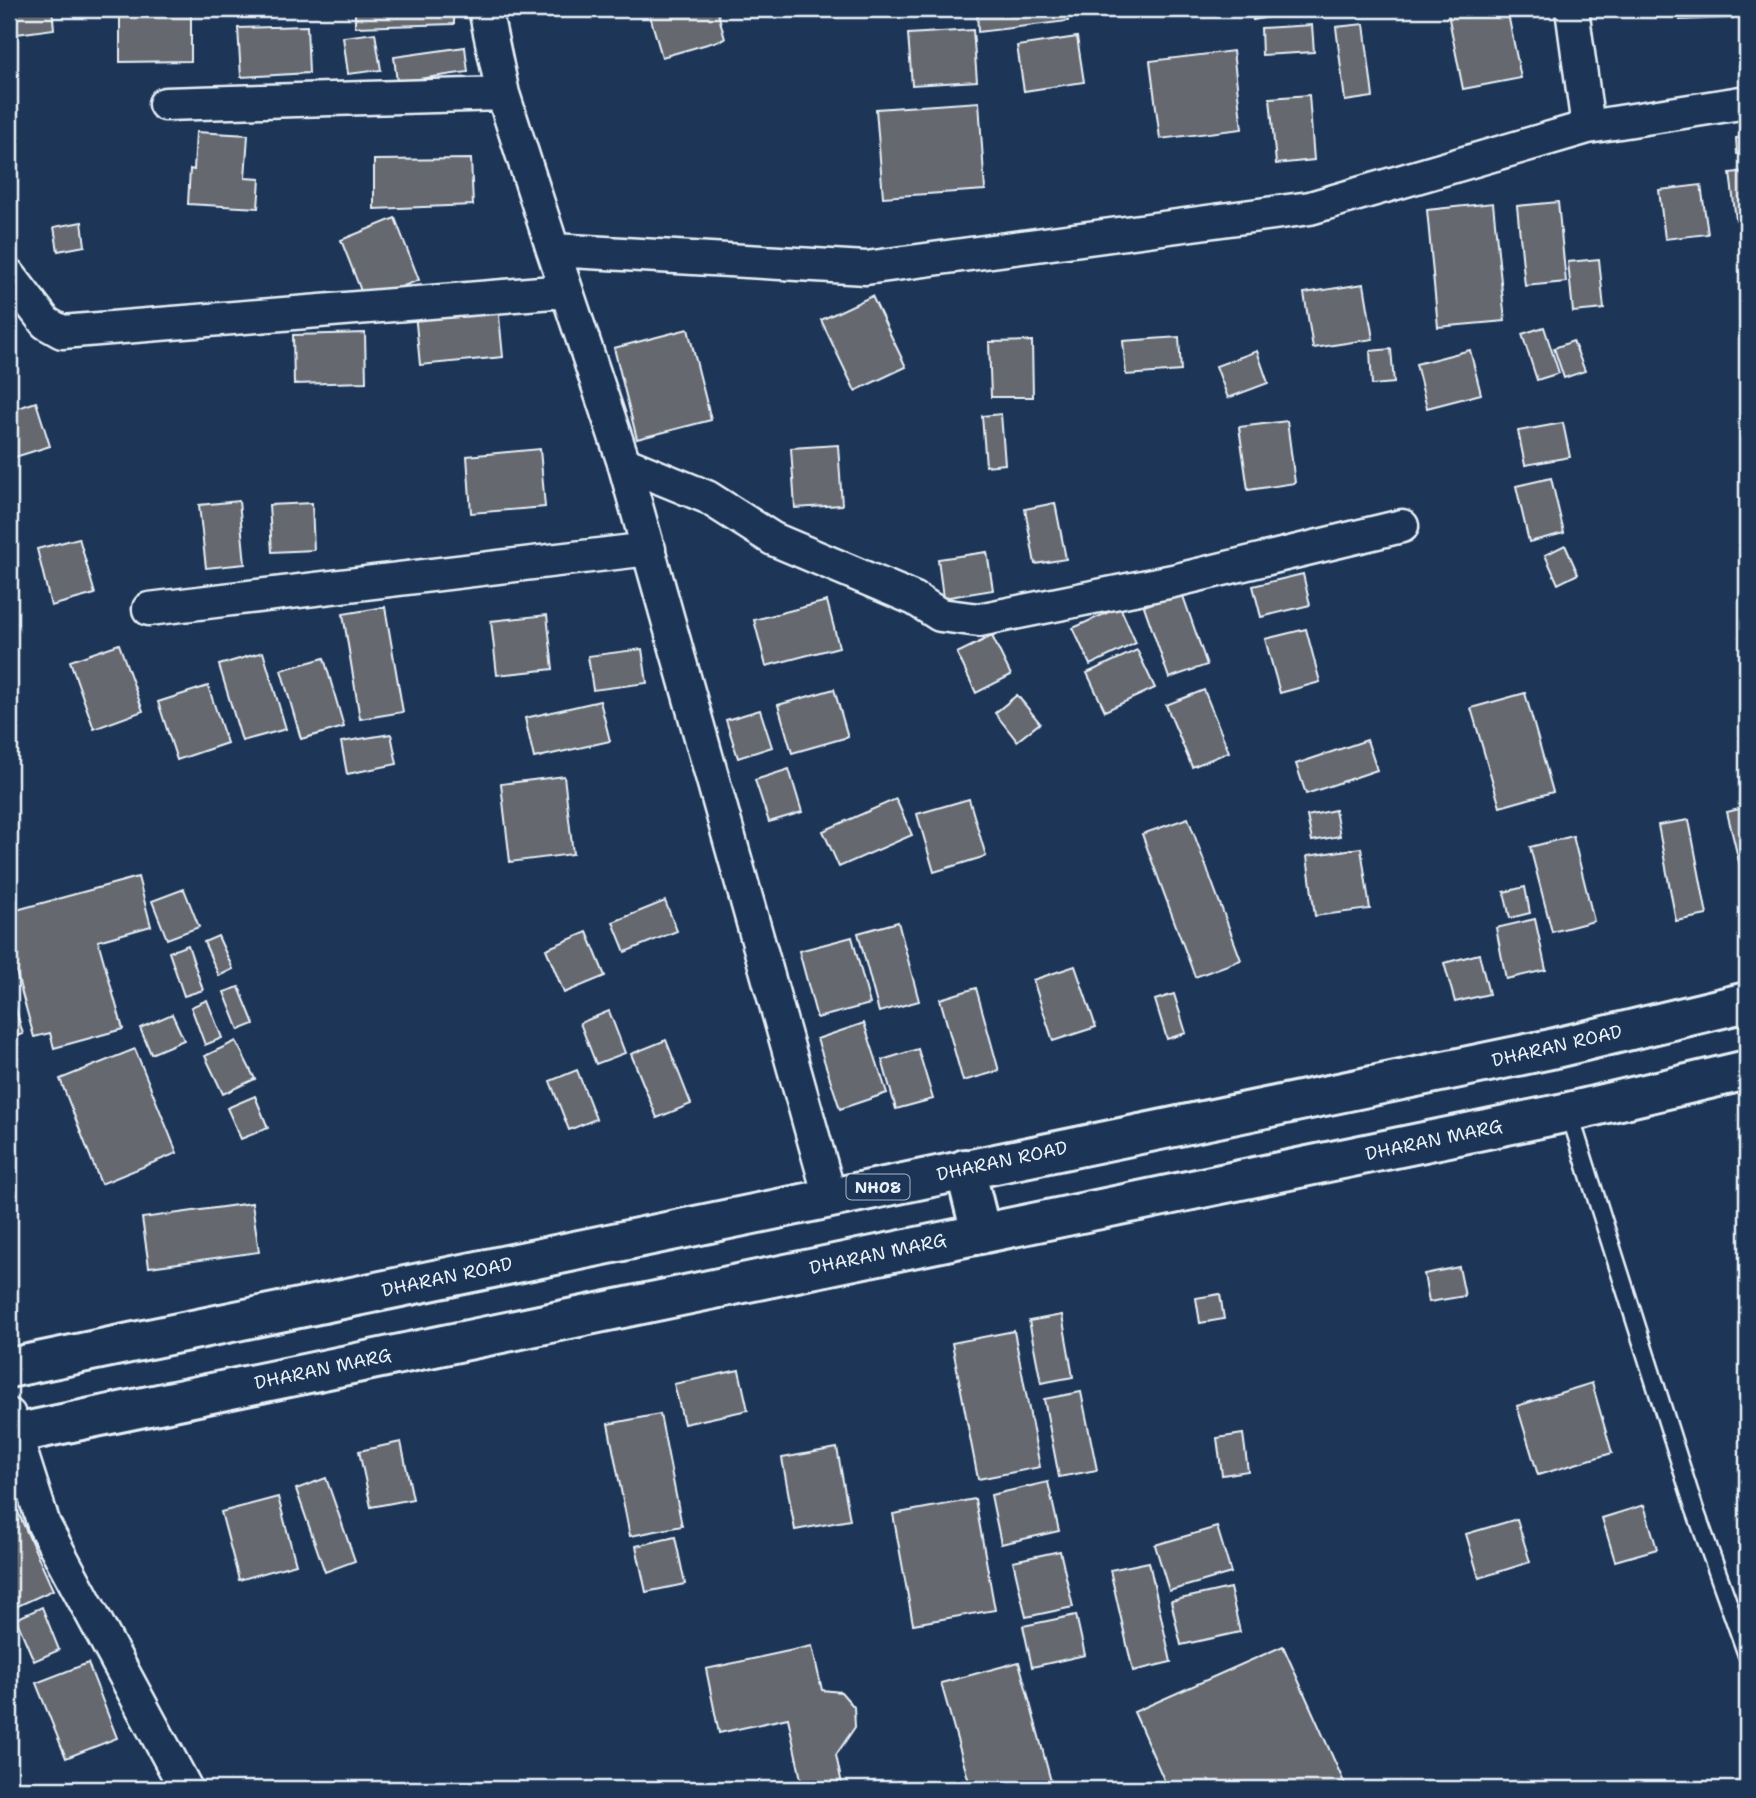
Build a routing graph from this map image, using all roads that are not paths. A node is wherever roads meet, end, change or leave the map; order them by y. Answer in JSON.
{"nodes":[{"id":1,"x":485,"y":9,"type":"edge"},
{"id":2,"x":1572,"y":9,"type":"edge"},
{"id":3,"x":503,"y":94,"type":"junction"},
{"id":4,"x":1747,"y":102,"type":"edge"},
{"id":5,"x":165,"y":104,"type":"dead end"},
{"id":6,"x":1587,"y":127,"type":"junction"},
{"id":7,"x":552,"y":250,"type":"junction"},
{"id":8,"x":9,"y":275,"type":"edge"},
{"id":9,"x":565,"y":290,"type":"junction"},
{"id":10,"x":624,"y":463,"type":"junction"},
{"id":11,"x":1402,"y":526,"type":"dead end"},
{"id":12,"x":649,"y":549,"type":"junction"},
{"id":13,"x":149,"y":609,"type":"dead end"},
{"id":14,"x":1747,"y":1002,"type":"edge"},
{"id":15,"x":1747,"y":1070,"type":"edge"},
{"id":16,"x":1569,"y":1112,"type":"junction"},
{"id":17,"x":965,"y":1169,"type":"junction"},
{"id":18,"x":830,"y":1197,"type":"junction"},
{"id":19,"x":981,"y":1233,"type":"junction"},
{"id":20,"x":9,"y":1368,"type":"edge"},
{"id":21,"x":11,"y":1428,"type":"edge"},
{"id":22,"x":1747,"y":1655,"type":"edge"},
{"id":23,"x":186,"y":1789,"type":"edge"}],
"edges":[{"from":1,"to":3,"type":"street"},
{"from":2,"to":6,"type":"street"},
{"from":3,"to":5,"type":"street"},
{"from":3,"to":7,"type":"street"},
{"from":4,"to":6,"type":"street"},
{"from":6,"to":7,"type":"street"},
{"from":7,"to":9,"type":"street"},
{"from":8,"to":9,"type":"street"},
{"from":9,"to":10,"type":"street"},
{"from":10,"to":11,"type":"street"},
{"from":10,"to":12,"type":"street"},
{"from":12,"to":13,"type":"street"},
{"from":12,"to":18,"type":"street"},
{"from":14,"to":17,"type":"main road","name":"DHARAN ROAD","number":"NH08"},
{"from":15,"to":16,"type":"main road","name":"DHARAN MARG"},
{"from":16,"to":19,"type":"main road","name":"DHARAN MARG"},
{"from":16,"to":22,"type":"lane"},
{"from":17,"to":18,"type":"main road","name":"DHARAN ROAD","number":"NH08"},
{"from":17,"to":19,"type":"main road"},
{"from":18,"to":20,"type":"main road","name":"DHARAN ROAD","number":"NH08"},
{"from":19,"to":21,"type":"main road","name":"DHARAN MARG"},
{"from":21,"to":23,"type":"street"}]}
